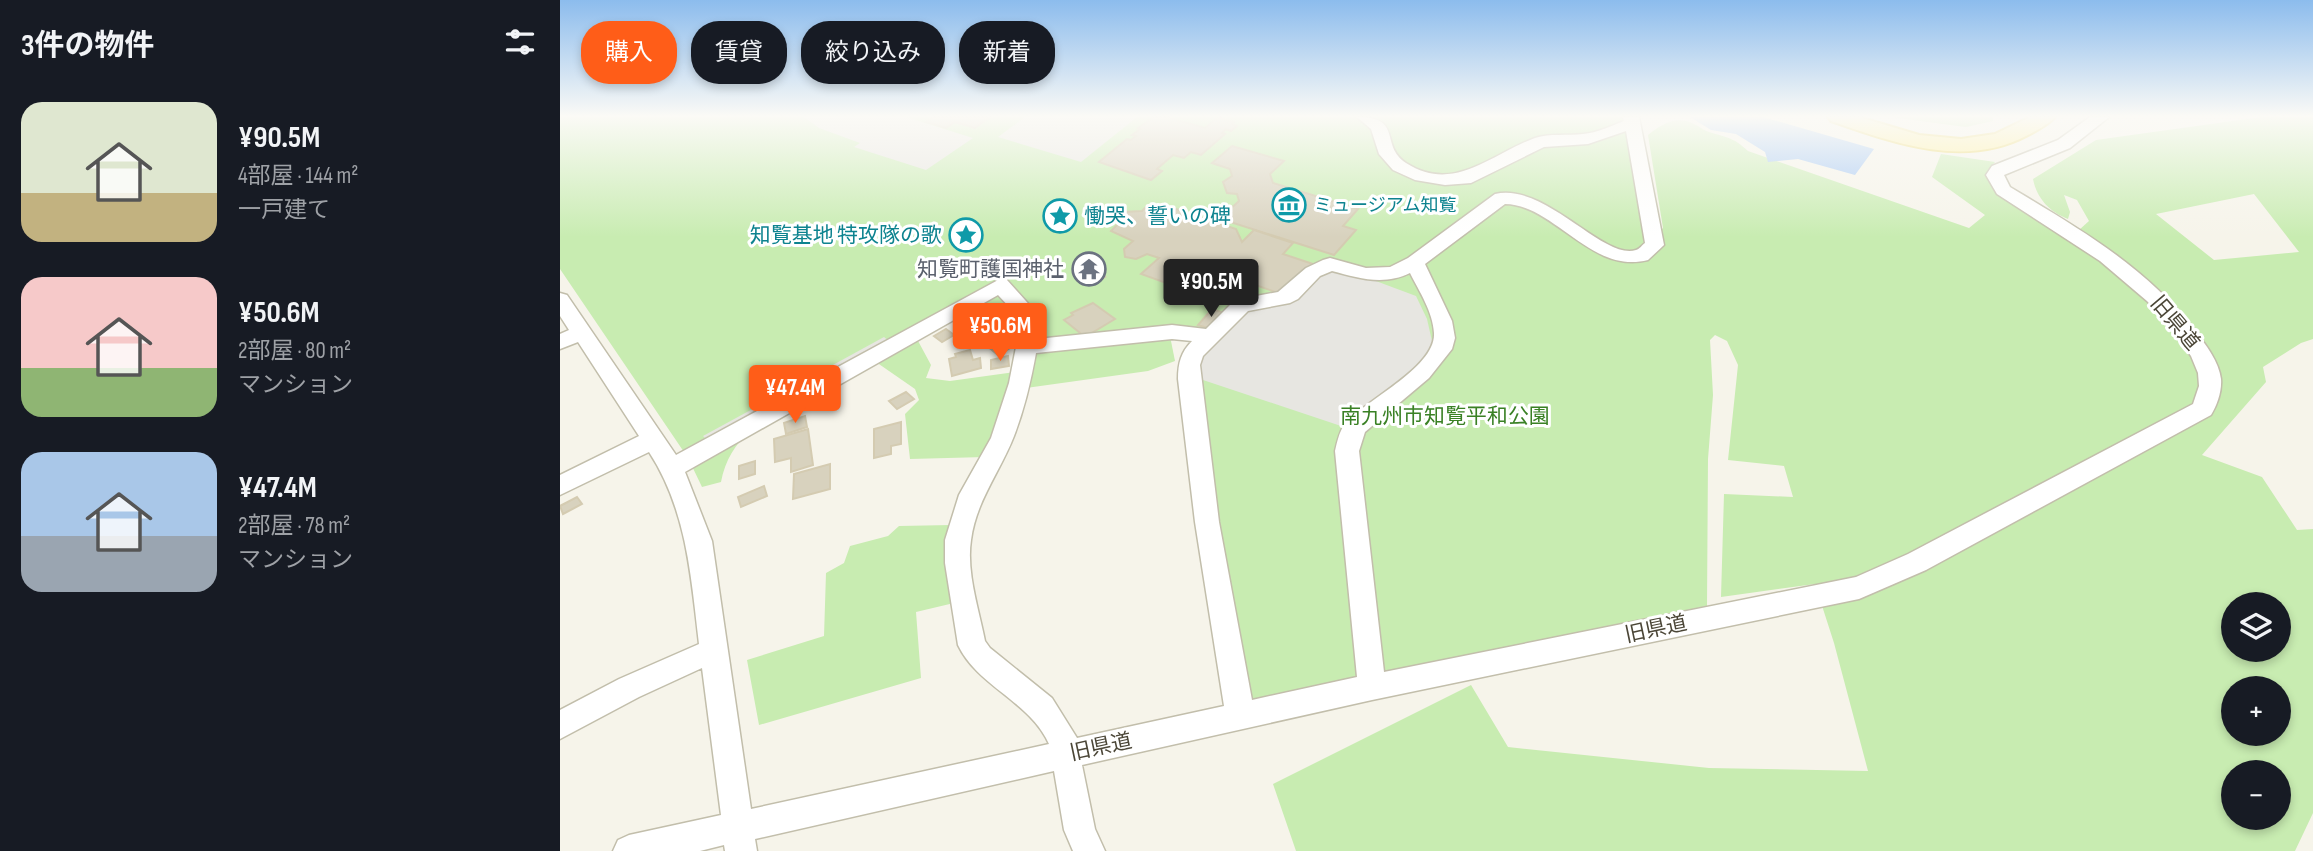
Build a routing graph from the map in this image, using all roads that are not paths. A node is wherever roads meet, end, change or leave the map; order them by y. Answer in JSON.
{"nodes":[{"id":1,"x":1390,"y":157,"type":"edge"},
{"id":2,"x":1511,"y":157,"type":"edge"},
{"id":3,"x":1638,"y":157,"type":"edge"},
{"id":4,"x":2032,"y":157,"type":"edge"},
{"id":5,"x":1415,"y":262,"type":"junction"},
{"id":6,"x":560,"y":300,"type":"edge"},
{"id":7,"x":582,"y":332,"type":"junction"},
{"id":8,"x":1209,"y":336,"type":"junction"},
{"id":9,"x":560,"y":342,"type":"edge"},
{"id":10,"x":1027,"y":347,"type":"junction"},
{"id":11,"x":651,"y":440,"type":"junction"},
{"id":12,"x":672,"y":468,"type":"junction"},
{"id":13,"x":560,"y":486,"type":"edge"},
{"id":14,"x":714,"y":650,"type":"junction"},
{"id":15,"x":1372,"y":687,"type":"junction"},
{"id":16,"x":1240,"y":716,"type":"junction"},
{"id":17,"x":560,"y":725,"type":"edge"},
{"id":18,"x":1066,"y":755,"type":"junction"},
{"id":19,"x":740,"y":838,"type":"edge"},
{"id":20,"x":629,"y":851,"type":"edge"},
{"id":21,"x":1089,"y":851,"type":"edge"}],
"edges":[{"from":1,"to":2,"type":"street"},
{"from":3,"to":5,"type":"street"},
{"from":4,"to":15,"type":"street","name":"旧県道"},
{"from":5,"to":8,"type":"street"},
{"from":5,"to":15,"type":"street"},
{"from":6,"to":7,"type":"street"},
{"from":7,"to":9,"type":"street"},
{"from":7,"to":11,"type":"street"},
{"from":8,"to":10,"type":"street"},
{"from":8,"to":16,"type":"street"},
{"from":10,"to":12,"type":"street"},
{"from":10,"to":18,"type":"street"},
{"from":11,"to":12,"type":"street"},
{"from":11,"to":13,"type":"street"},
{"from":12,"to":14,"type":"street"},
{"from":14,"to":17,"type":"street"},
{"from":14,"to":19,"type":"street"},
{"from":15,"to":16,"type":"street","name":"旧県道"},
{"from":16,"to":18,"type":"street","name":"旧県道"},
{"from":18,"to":19,"type":"street","name":"旧県道"},
{"from":18,"to":21,"type":"street"},
{"from":19,"to":20,"type":"street","name":"旧県道"}]}
